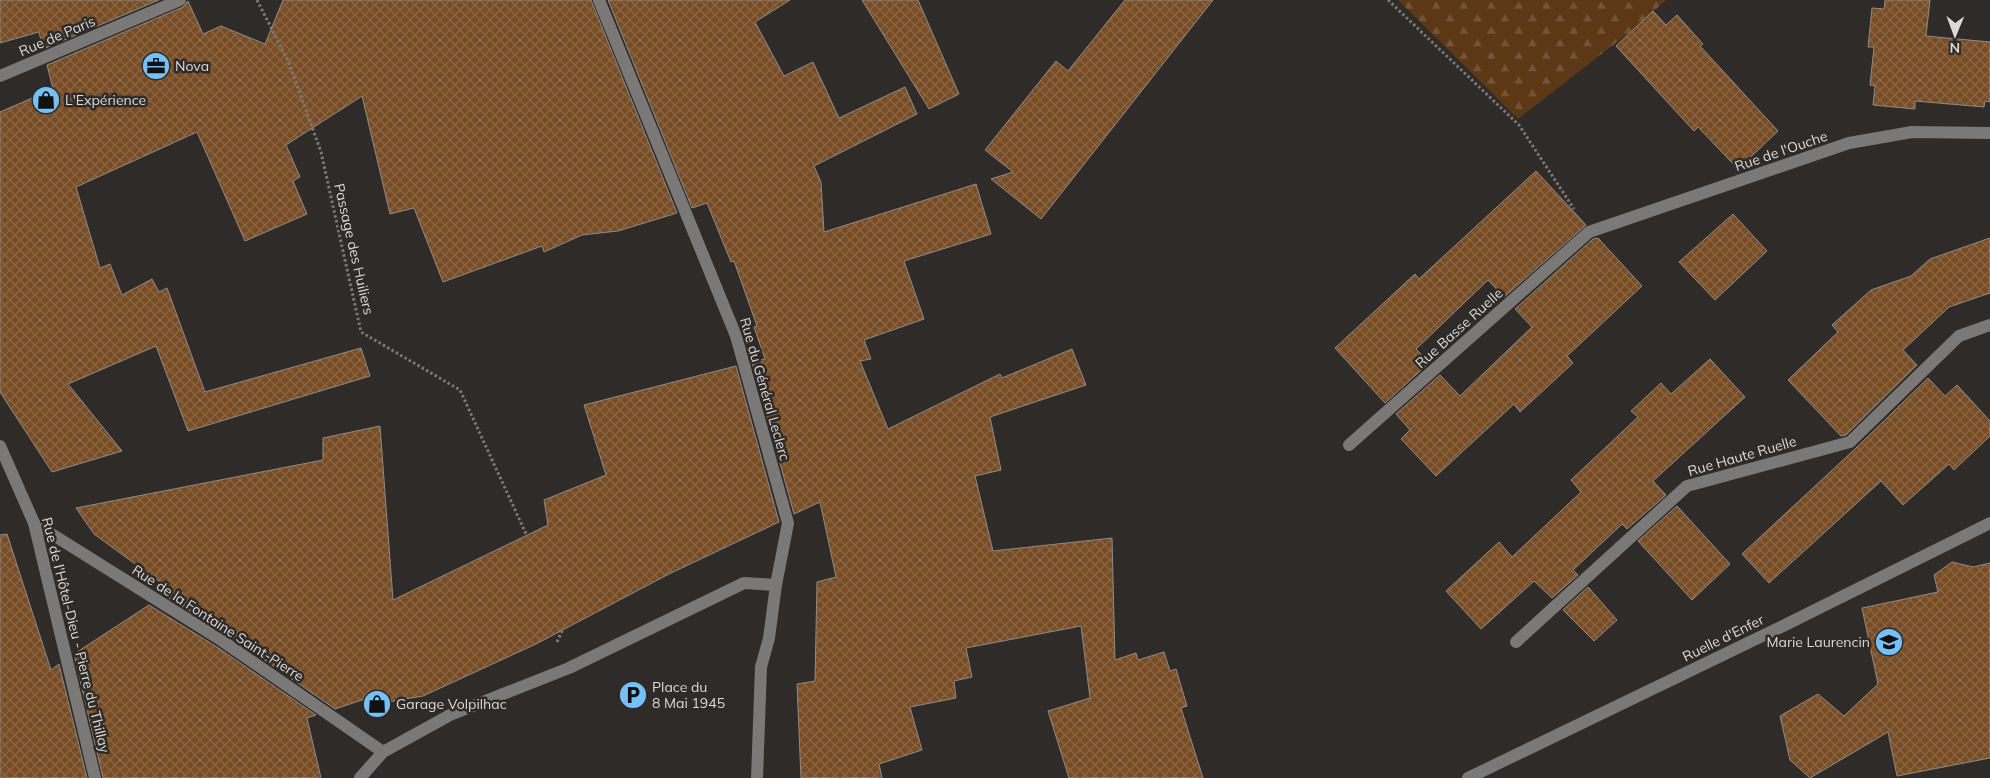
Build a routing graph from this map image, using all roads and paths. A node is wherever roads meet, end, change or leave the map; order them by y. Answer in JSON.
{"nodes":[{"id":1,"x":180,"y":0,"type":"edge"},
{"id":2,"x":257,"y":0,"type":"edge"},
{"id":3,"x":599,"y":0,"type":"edge"},
{"id":4,"x":1388,"y":0,"type":"edge"},
{"id":5,"x":0,"y":76,"type":"edge"},
{"id":6,"x":1990,"y":134,"type":"edge"},
{"id":7,"x":1589,"y":232,"type":"junction"},
{"id":8,"x":1990,"y":325,"type":"edge"},
{"id":9,"x":1349,"y":445,"type":"dead end"},
{"id":10,"x":0,"y":446,"type":"edge"},
{"id":11,"x":34,"y":523,"type":"junction"},
{"id":12,"x":1990,"y":523,"type":"edge"},
{"id":13,"x":527,"y":536,"type":"dead end"},
{"id":14,"x":776,"y":585,"type":"junction"},
{"id":15,"x":1516,"y":642,"type":"dead end"},
{"id":16,"x":383,"y":752,"type":"junction"},
{"id":17,"x":96,"y":778,"type":"edge"},
{"id":18,"x":360,"y":778,"type":"edge"},
{"id":19,"x":757,"y":778,"type":"edge"},
{"id":20,"x":1468,"y":778,"type":"edge"}],
"edges":[{"from":1,"to":5,"type":"street","name":"Rue de Paris"},
{"from":2,"to":13,"type":"path","name":"Passage des Huiliers"},
{"from":3,"to":14,"type":"street","name":"Rue du Général Leclerc"},
{"from":4,"to":7,"type":"path"},
{"from":6,"to":7,"type":"street","name":"Rue de l'Ouche"},
{"from":7,"to":9,"type":"street","name":"Rue Basse Ruelle"},
{"from":8,"to":15,"type":"street","name":"Rue Haute Ruelle"},
{"from":10,"to":11,"type":"street","name":"Rue de l'Hôtel-Dieu - Pierre du Thillay"},
{"from":11,"to":16,"type":"street","name":"Rue de la Fontaine Saint-Pierre"},
{"from":11,"to":17,"type":"street","name":"Rue de l'Hôtel-Dieu - Pierre du Thillay"},
{"from":12,"to":20,"type":"street","name":"Ruelle d'Enfer"},
{"from":14,"to":16,"type":"street"},
{"from":14,"to":19,"type":"street","name":"Rue du Général Leclerc"},
{"from":16,"to":18,"type":"street"}]}
